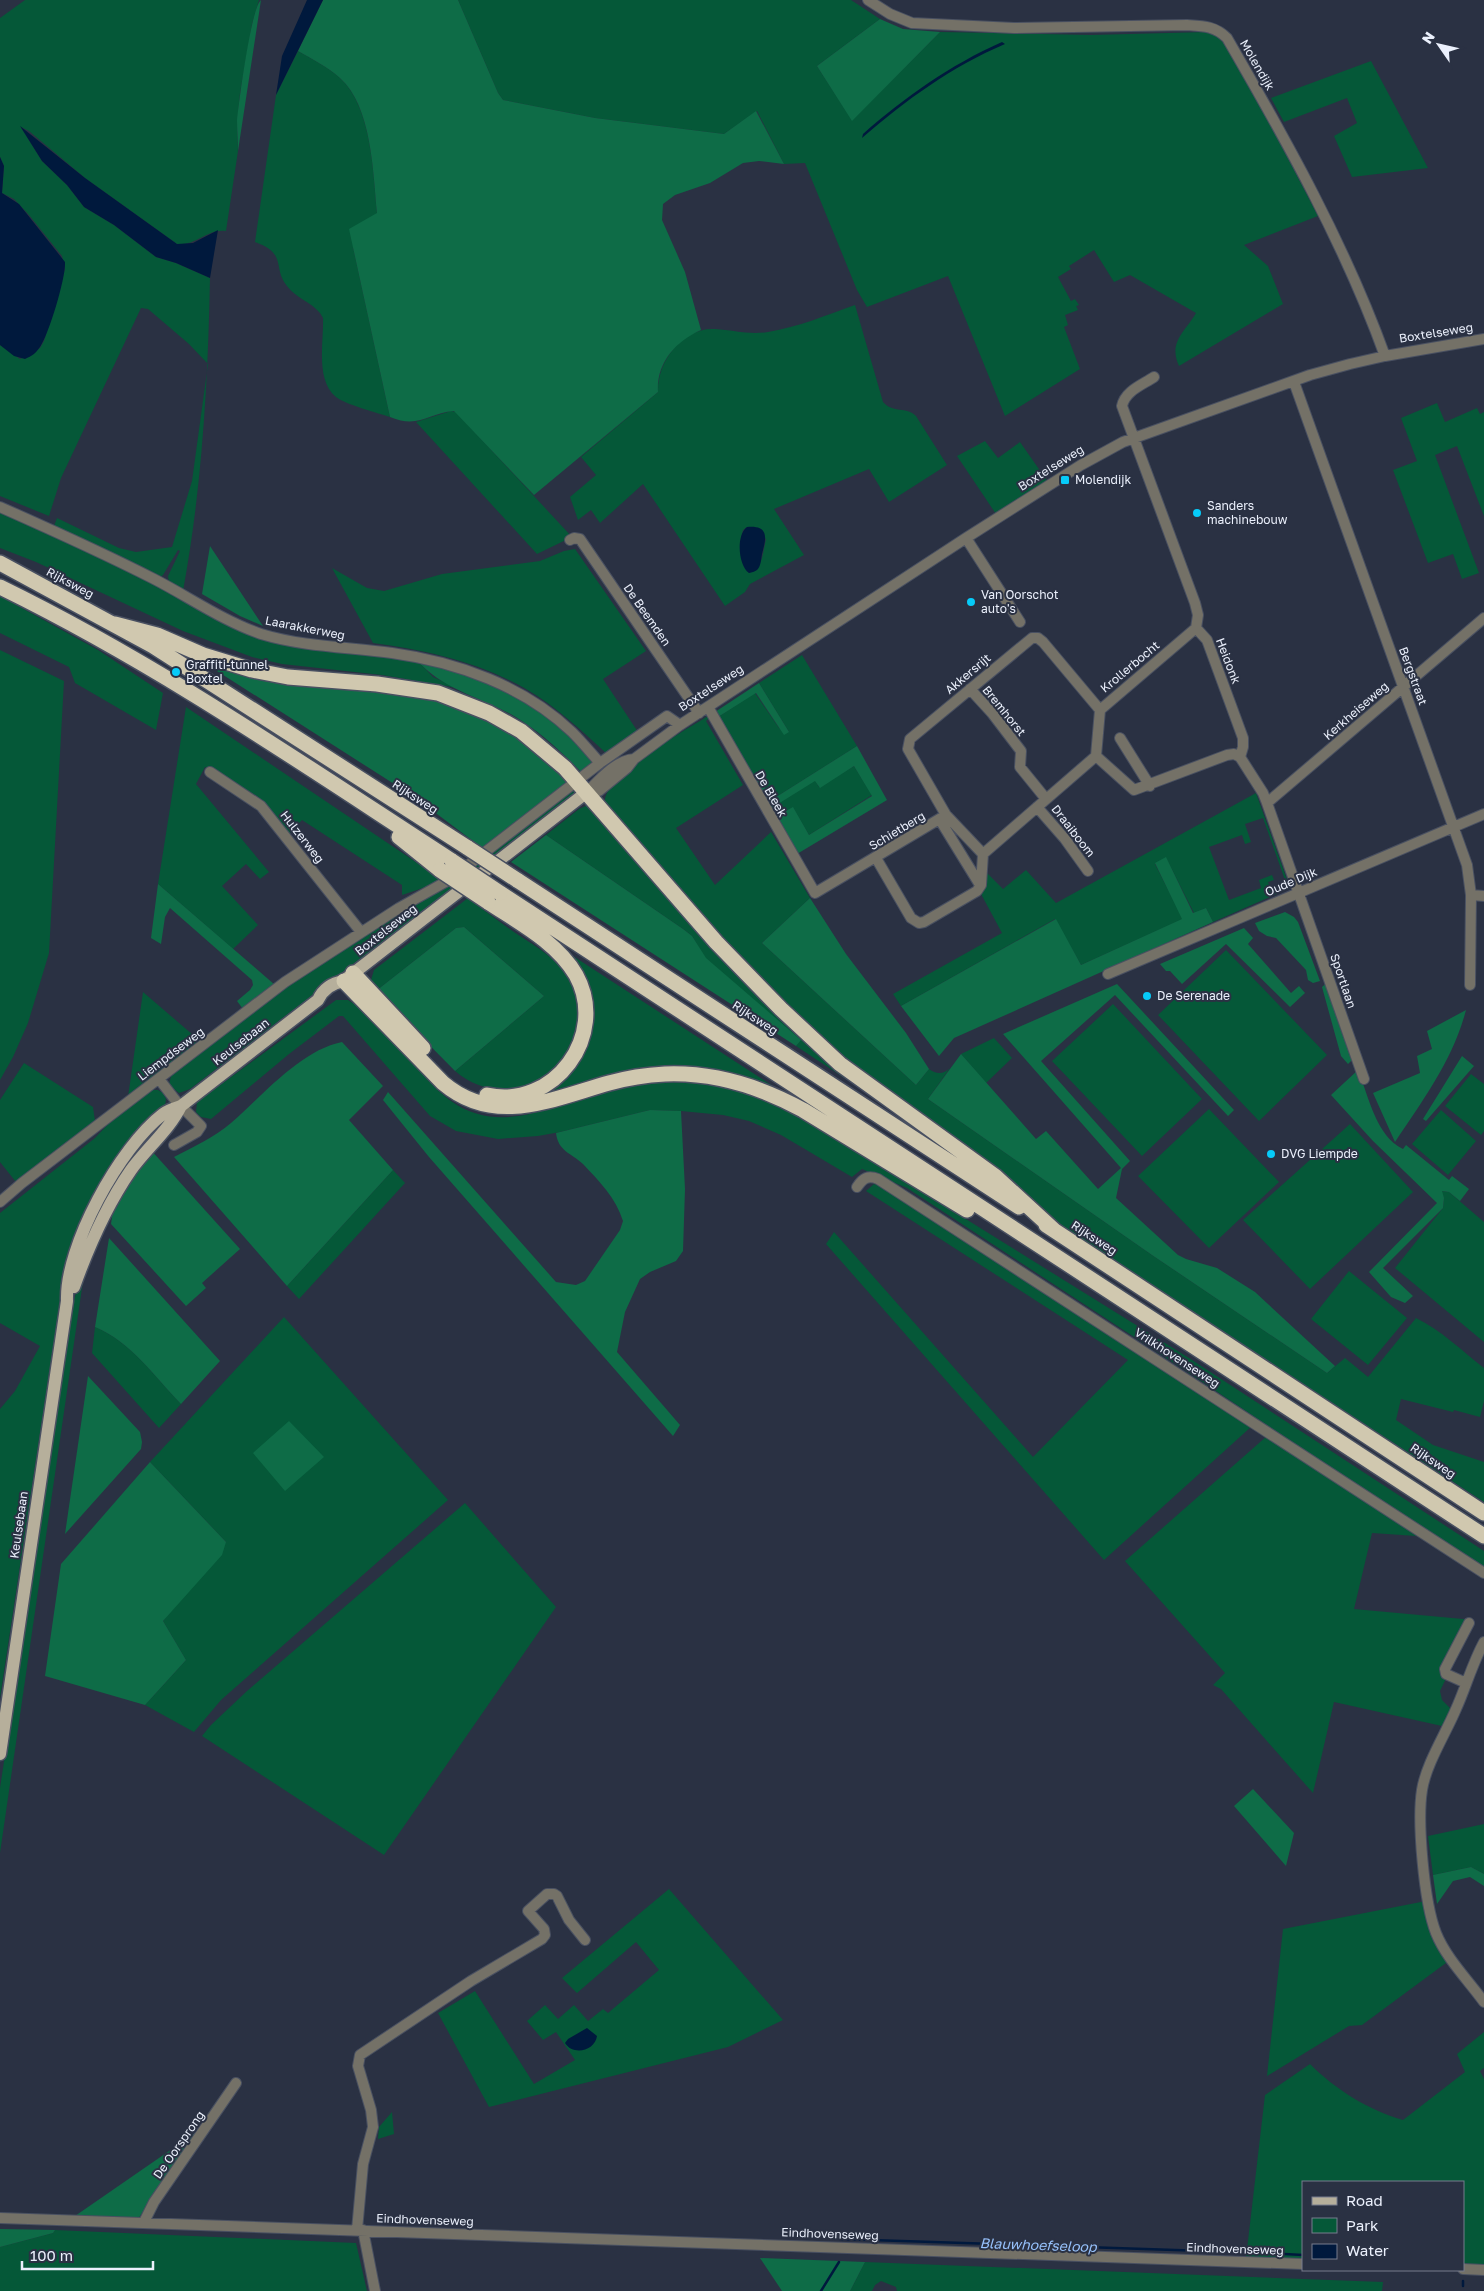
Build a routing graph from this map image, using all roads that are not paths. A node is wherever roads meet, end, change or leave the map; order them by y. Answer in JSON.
{"nodes":[{"id":1,"x":868,"y":0,"type":"edge"},
{"id":2,"x":1484,"y":339,"type":"edge"},
{"id":3,"x":1385,"y":356,"type":"junction"},
{"id":4,"x":1154,"y":377,"type":"dead end"},
{"id":5,"x":1294,"y":382,"type":"junction"},
{"id":6,"x":1134,"y":437,"type":"junction"},
{"id":7,"x":0,"y":507,"type":"edge"},
{"id":8,"x":966,"y":538,"type":"junction"},
{"id":9,"x":570,"y":540,"type":"dead end"},
{"id":10,"x":0,"y":563,"type":"edge"},
{"id":11,"x":0,"y":587,"type":"edge"},
{"id":12,"x":1484,"y":618,"type":"edge"},
{"id":13,"x":1020,"y":622,"type":"dead end"},
{"id":14,"x":1196,"y":628,"type":"junction"},
{"id":15,"x":155,"y":641,"type":"junction"},
{"id":16,"x":1404,"y":687,"type":"junction"},
{"id":17,"x":970,"y":689,"type":"junction"},
{"id":18,"x":703,"y":710,"type":"junction"},
{"id":19,"x":1100,"y":710,"type":"junction"},
{"id":20,"x":680,"y":725,"type":"junction"},
{"id":21,"x":1120,"y":738,"type":"dead end"},
{"id":22,"x":1096,"y":756,"type":"junction"},
{"id":23,"x":1240,"y":757,"type":"junction"},
{"id":24,"x":600,"y":763,"type":"junction"},
{"id":25,"x":210,"y":772,"type":"dead end"},
{"id":26,"x":1150,"y":786,"type":"junction"},
{"id":27,"x":582,"y":787,"type":"junction"},
{"id":28,"x":1046,"y":799,"type":"junction"},
{"id":29,"x":1267,"y":803,"type":"junction"},
{"id":30,"x":1038,"y":807,"type":"junction"},
{"id":31,"x":1484,"y":814,"type":"edge"},
{"id":32,"x":943,"y":817,"type":"junction"},
{"id":33,"x":1454,"y":827,"type":"junction"},
{"id":34,"x":983,"y":854,"type":"junction"},
{"id":35,"x":876,"y":858,"type":"junction"},
{"id":36,"x":446,"y":865,"type":"junction"},
{"id":37,"x":1088,"y":871,"type":"dead end"},
{"id":38,"x":981,"y":885,"type":"junction"},
{"id":39,"x":1299,"y":892,"type":"junction"},
{"id":40,"x":815,"y":893,"type":"joint"},
{"id":41,"x":1471,"y":895,"type":"junction"},
{"id":42,"x":1484,"y":896,"type":"edge"},
{"id":43,"x":361,"y":932,"type":"junction"},
{"id":44,"x":1108,"y":974,"type":"dead end"},
{"id":45,"x":349,"y":977,"type":"junction"},
{"id":46,"x":1470,"y":985,"type":"dead end"},
{"id":47,"x":318,"y":1000,"type":"joint"},
{"id":48,"x":1364,"y":1079,"type":"dead end"},
{"id":49,"x":159,"y":1080,"type":"junction"},
{"id":50,"x":181,"y":1106,"type":"junction"},
{"id":51,"x":174,"y":1145,"type":"dead end"},
{"id":52,"x":857,"y":1187,"type":"dead end"},
{"id":53,"x":0,"y":1202,"type":"edge"},
{"id":54,"x":1055,"y":1231,"type":"junction"},
{"id":55,"x":1044,"y":1249,"type":"junction"},
{"id":56,"x":1484,"y":1513,"type":"edge"},
{"id":57,"x":1484,"y":1536,"type":"edge"},
{"id":58,"x":1484,"y":1573,"type":"edge"},
{"id":59,"x":1469,"y":1623,"type":"dead end"},
{"id":60,"x":1484,"y":1642,"type":"edge"},
{"id":61,"x":1466,"y":1683,"type":"junction"},
{"id":62,"x":0,"y":1754,"type":"edge"},
{"id":63,"x":585,"y":1940,"type":"dead end"},
{"id":64,"x":1484,"y":2002,"type":"edge"},
{"id":65,"x":236,"y":2083,"type":"dead end"},
{"id":66,"x":0,"y":2218,"type":"edge"},
{"id":67,"x":144,"y":2222,"type":"junction"},
{"id":68,"x":360,"y":2230,"type":"junction"},
{"id":69,"x":1302,"y":2264,"type":"edge"},
{"id":70,"x":1464,"y":2269,"type":"edge"},
{"id":71,"x":1484,"y":2270,"type":"edge"},
{"id":72,"x":375,"y":2291,"type":"edge"}],
"edges":[{"from":1,"to":3,"type":"street","name":"Molendijk"},
{"from":2,"to":3,"type":"street","name":"Boxtelseweg"},
{"from":3,"to":5,"type":"street","name":"Boxtelseweg"},
{"from":4,"to":6,"type":"street"},
{"from":5,"to":6,"type":"street","name":"Boxtelseweg"},
{"from":5,"to":16,"type":"street","name":"Bergstraat"},
{"from":6,"to":8,"type":"street","name":"Boxtelseweg"},
{"from":6,"to":14,"type":"street"},
{"from":7,"to":24,"type":"street","name":"Laarakkerweg"},
{"from":8,"to":13,"type":"street"},
{"from":8,"to":18,"type":"street","name":"Boxtelseweg"},
{"from":9,"to":18,"type":"street","name":"De Beemden"},
{"from":10,"to":15,"type":"highway","name":"Rijksweg"},
{"from":11,"to":36,"type":"highway"},
{"from":12,"to":16,"type":"street","name":"Kerkheiseweg"},
{"from":14,"to":19,"type":"street","name":"Krollerbocht"},
{"from":14,"to":23,"type":"street","name":"Heidonk"},
{"from":15,"to":27,"type":"highway"},
{"from":15,"to":54,"type":"highway","name":"Rijksweg","bridge":true},
{"from":16,"to":29,"type":"street","name":"Kerkheiseweg"},
{"from":16,"to":33,"type":"street","name":"Bergstraat"},
{"from":17,"to":19,"type":"street","name":"Akkersrijt"},
{"from":17,"to":28,"type":"street","name":"Bremhorst"},
{"from":17,"to":32,"type":"street","name":"Akkersrijt"},
{"from":18,"to":20,"type":"street","name":"Boxtelseweg"},
{"from":18,"to":40,"type":"street","name":"De Bleek"},
{"from":19,"to":22,"type":"street","name":"Krollerbocht"},
{"from":20,"to":24,"type":"street","name":"Boxtelseweg"},
{"from":20,"to":27,"type":"street","name":"Boxtelseweg"},
{"from":21,"to":26,"type":"street"},
{"from":22,"to":26,"type":"street"},
{"from":22,"to":28,"type":"street"},
{"from":23,"to":26,"type":"street"},
{"from":23,"to":29,"type":"street"},
{"from":24,"to":27,"type":"street","name":"Boxtelseweg"},
{"from":25,"to":43,"type":"street","name":"Hulzerweg"},
{"from":27,"to":43,"type":"street","name":"Boxtelseweg"},
{"from":27,"to":45,"type":"main road","name":"Boxtelseweg"},
{"from":27,"to":54,"type":"highway"},
{"from":28,"to":30,"type":"street"},
{"from":29,"to":39,"type":"street"},
{"from":30,"to":34,"type":"street"},
{"from":30,"to":37,"type":"street","name":"Draaiboom"},
{"from":31,"to":33,"type":"street","name":"Oude Dijk"},
{"from":32,"to":34,"type":"street"},
{"from":32,"to":35,"type":"street","name":"Schietberg"},
{"from":32,"to":38,"type":"street"},
{"from":33,"to":39,"type":"street","name":"Oude Dijk"},
{"from":33,"to":41,"type":"street","name":"Bergstraat"},
{"from":34,"to":38,"type":"street"},
{"from":35,"to":38,"type":"street"},
{"from":35,"to":40,"type":"street","name":"Schietberg"},
{"from":36,"to":45,"type":"highway","bridge":true},
{"from":36,"to":55,"type":"highway","bridge":true},
{"from":39,"to":44,"type":"street","name":"Oude Dijk"},
{"from":39,"to":48,"type":"street","name":"Sportlaan"},
{"from":41,"to":42,"type":"street"},
{"from":41,"to":46,"type":"street","name":"Bergstraat"},
{"from":43,"to":49,"type":"street","name":"Liempdseweg"},
{"from":45,"to":47,"type":"main road","name":"Boxtelseweg"},
{"from":45,"to":55,"type":"highway"},
{"from":47,"to":50,"type":"main road","name":"Keulsebaan"},
{"from":49,"to":50,"type":"street"},
{"from":49,"to":53,"type":"street","name":"Liempdseweg"},
{"from":50,"to":51,"type":"street"},
{"from":50,"to":62,"type":"main road","name":"Keulsebaan"},
{"from":52,"to":58,"type":"street","name":"Vrilkhovenseweg"},
{"from":54,"to":56,"type":"highway","name":"Rijksweg"},
{"from":55,"to":57,"type":"highway"},
{"from":59,"to":61,"type":"street"},
{"from":60,"to":61,"type":"street"},
{"from":61,"to":64,"type":"street"},
{"from":63,"to":68,"type":"street","name":"Eindhovenseweg"},
{"from":65,"to":67,"type":"street","name":"De Oorsprong"},
{"from":66,"to":67,"type":"street","name":"Eindhovenseweg"},
{"from":67,"to":68,"type":"street","name":"Eindhovenseweg"},
{"from":68,"to":69,"type":"street","name":"Eindhovenseweg"},
{"from":68,"to":72,"type":"street"},
{"from":70,"to":71,"type":"street"}]}
